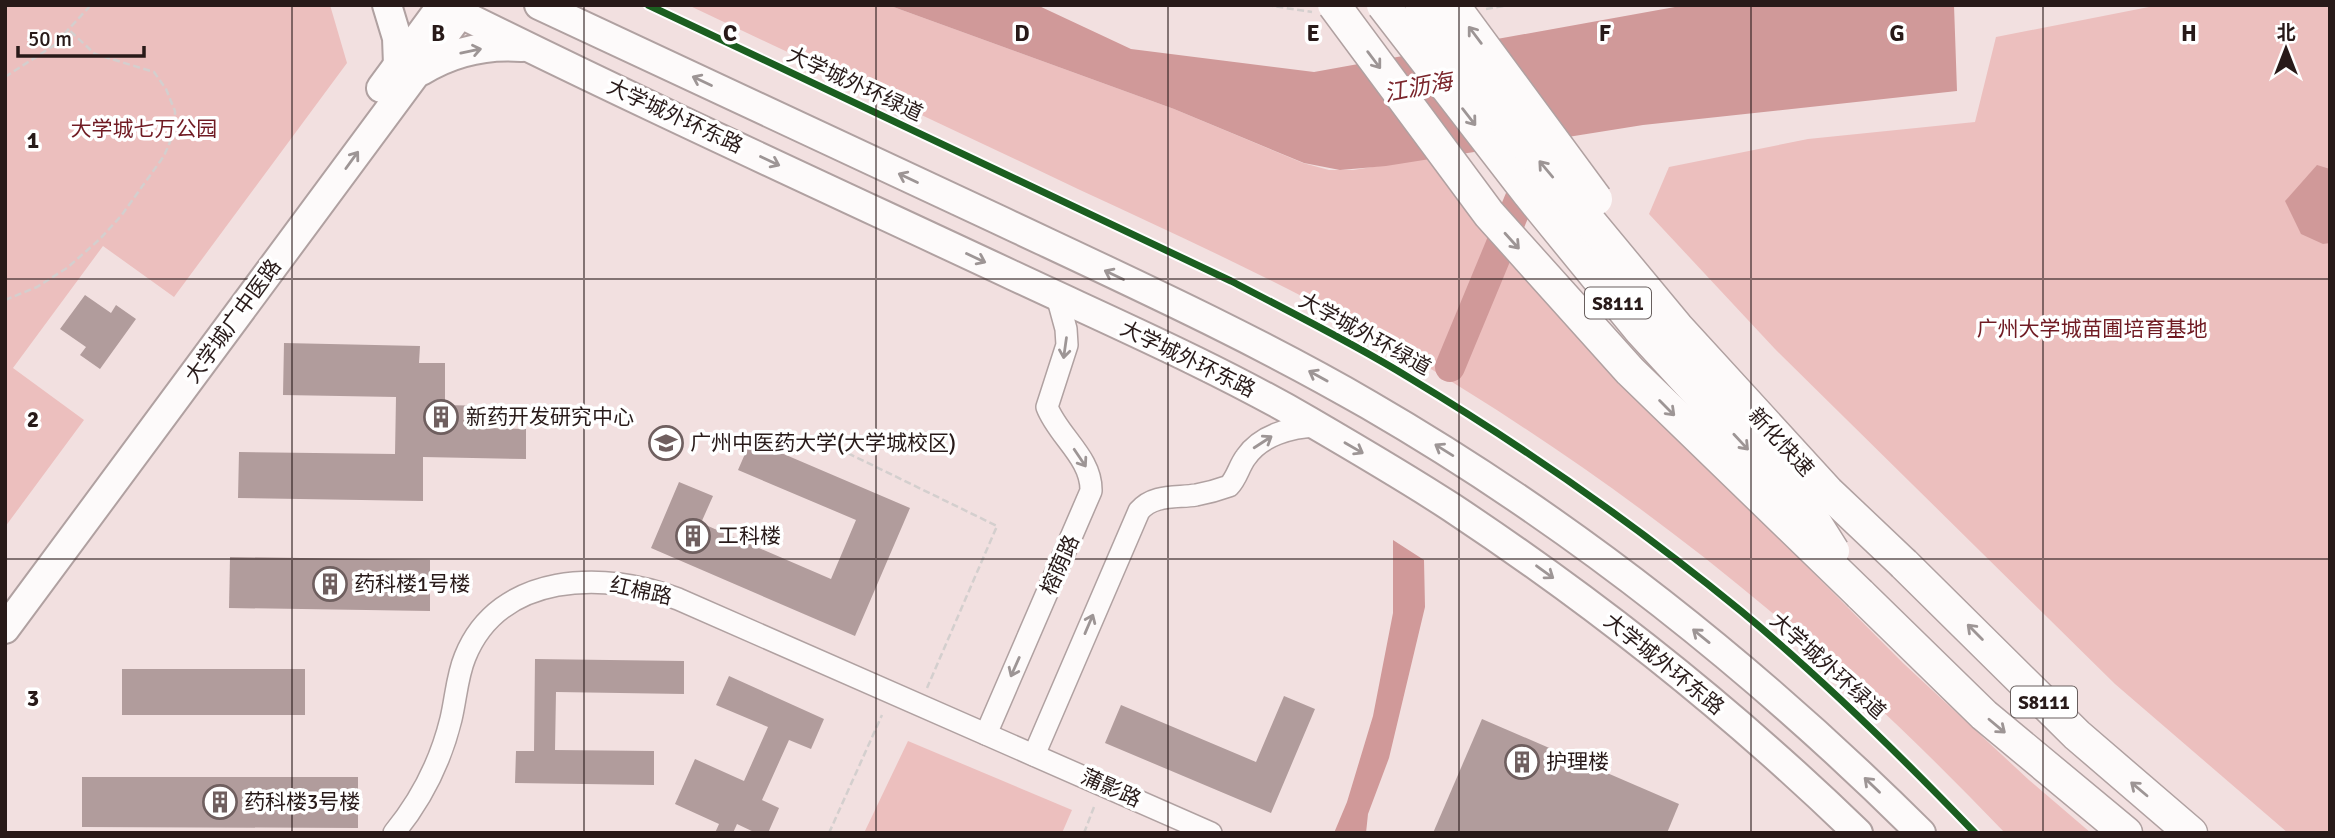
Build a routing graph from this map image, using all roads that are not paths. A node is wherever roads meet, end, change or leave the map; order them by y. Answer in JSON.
{"nodes":[{"id":1,"x":387,"y":5,"type":"edge"},
{"id":2,"x":540,"y":5,"type":"edge"},
{"id":3,"x":570,"y":5,"type":"edge"},
{"id":4,"x":1334,"y":5,"type":"edge"},
{"id":5,"x":1382,"y":5,"type":"edge"},
{"id":6,"x":1421,"y":5,"type":"edge"},
{"id":7,"x":1453,"y":5,"type":"edge"},
{"id":8,"x":448,"y":8,"type":"edge"},
{"id":9,"x":603,"y":35,"type":"junction"},
{"id":10,"x":531,"y":48,"type":"junction"},
{"id":11,"x":406,"y":70,"type":"junction"},
{"id":12,"x":1057,"y":296,"type":"junction"},
{"id":13,"x":1317,"y":426,"type":"junction"},
{"id":14,"x":1903,"y":564,"type":"junction"},
{"id":15,"x":1860,"y":594,"type":"junction"},
{"id":16,"x":5,"y":598,"type":"edge"},
{"id":17,"x":5,"y":629,"type":"edge"},
{"id":18,"x":986,"y":734,"type":"junction"},
{"id":19,"x":1010,"y":744,"type":"joint"},
{"id":20,"x":1034,"y":755,"type":"junction"},
{"id":21,"x":394,"y":833,"type":"edge"},
{"id":22,"x":1211,"y":833,"type":"edge"},
{"id":23,"x":1858,"y":833,"type":"edge"},
{"id":24,"x":1921,"y":833,"type":"edge"},
{"id":25,"x":2126,"y":833,"type":"edge"},
{"id":26,"x":2192,"y":833,"type":"edge"}],
"edges":[{"from":1,"to":11,"type":"main road"},
{"from":2,"to":9,"type":"main road","name":"大学城外环东路"},
{"from":3,"to":9,"type":"main road"},
{"from":4,"to":15,"type":"highway","one_way":true,"bridge":true},
{"from":5,"to":15,"type":"highway","name":"新化快速","number":"S8111","one_way":true,"bridge":true},
{"from":14,"to":6,"type":"highway","name":"新化快速","number":"S8111","one_way":true,"bridge":true},
{"from":14,"to":7,"type":"highway","one_way":true,"bridge":true},
{"from":8,"to":10,"type":"main road","name":"大学城外环东路"},
{"from":8,"to":11,"type":"main road","name":"大学城广中医路"},
{"from":24,"to":9,"type":"main road","name":"大学城外环东路","one_way":true},
{"from":11,"to":10,"type":"main road","one_way":true},
{"from":10,"to":12,"type":"main road","name":"大学城外环东路","one_way":true},
{"from":11,"to":16,"type":"main road","name":"大学城广中医路"},
{"from":17,"to":11,"type":"main road","name":"大学城广中医路","one_way":true},
{"from":12,"to":13,"type":"main road","name":"大学城外环东路"},
{"from":12,"to":18,"type":"lane","name":"榕荫路","one_way":true},
{"from":20,"to":13,"type":"lane","one_way":true},
{"from":13,"to":23,"type":"main road","name":"大学城外环东路","one_way":true},
{"from":26,"to":14,"type":"highway","name":"新化快速","number":"S8111","one_way":true},
{"from":15,"to":25,"type":"highway","name":"新化快速","number":"S8111","one_way":true},
{"from":18,"to":19,"type":"lane","name":"红棉路"},
{"from":18,"to":21,"type":"lane","name":"红棉路"},
{"from":19,"to":20,"type":"lane","name":"蒲影路"},
{"from":20,"to":22,"type":"lane","name":"蒲影路"}]}
